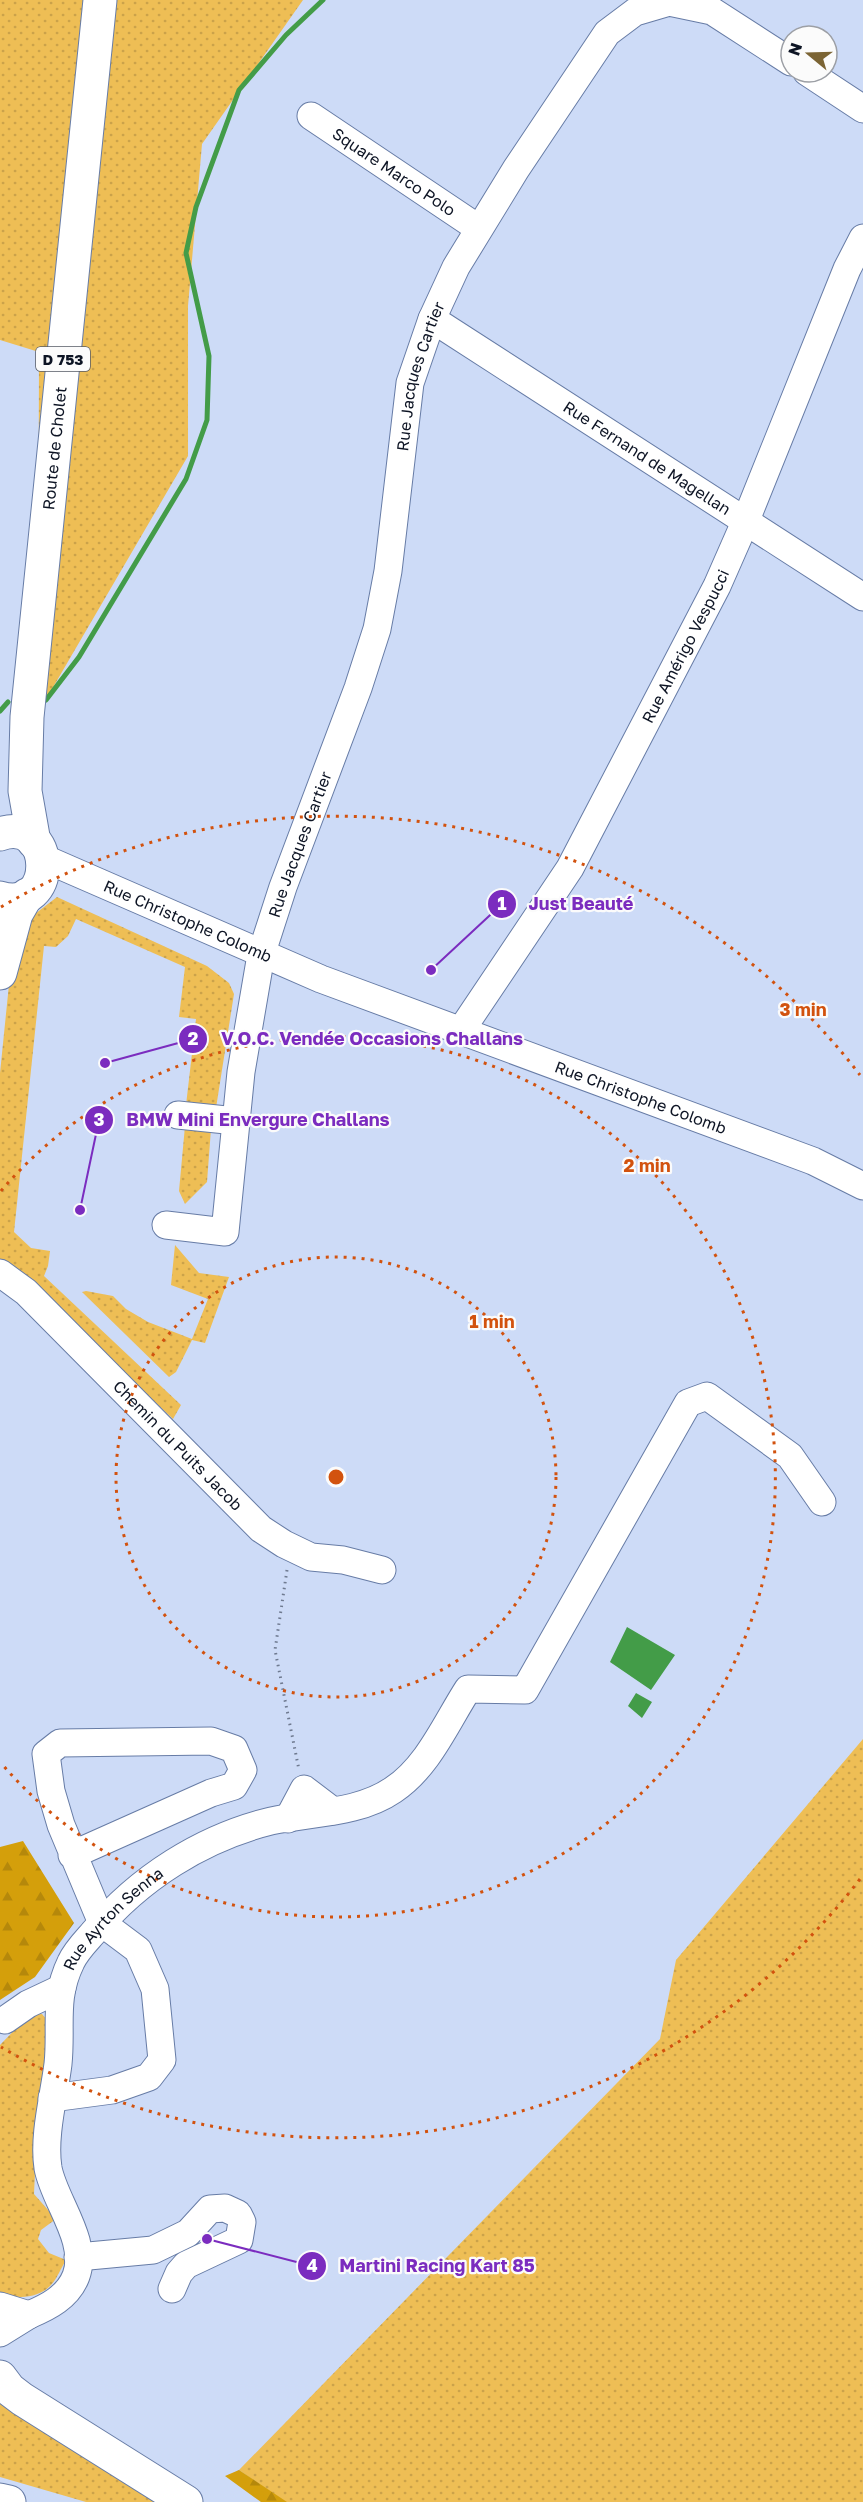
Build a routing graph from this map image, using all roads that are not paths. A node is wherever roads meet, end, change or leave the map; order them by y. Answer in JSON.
{"nodes":[{"id":1,"x":100,"y":0,"type":"edge"},
{"id":2,"x":779,"y":54,"type":"edge"},
{"id":3,"x":825,"y":84,"type":"edge"},
{"id":4,"x":863,"y":109,"type":"edge"},
{"id":5,"x":311,"y":116,"type":"dead end"},
{"id":6,"x":478,"y":228,"type":"junction"},
{"id":7,"x":863,"y":238,"type":"edge"},
{"id":8,"x":432,"y":319,"type":"junction"},
{"id":9,"x":746,"y":520,"type":"junction"},
{"id":10,"x":863,"y":597,"type":"edge"},
{"id":11,"x":27,"y":717,"type":"junction"},
{"id":12,"x":0,"y":823,"type":"edge"},
{"id":13,"x":0,"y":834,"type":"edge"},
{"id":14,"x":29,"y":875,"type":"edge"},
{"id":15,"x":261,"y":955,"type":"junction"},
{"id":16,"x":0,"y":973,"type":"edge"},
{"id":17,"x":462,"y":1029,"type":"junction"},
{"id":18,"x":178,"y":1115,"type":"dead end"},
{"id":19,"x":236,"y":1121,"type":"junction"},
{"id":20,"x":863,"y":1186,"type":"edge"},
{"id":21,"x":166,"y":1225,"type":"dead end"},
{"id":22,"x":0,"y":1273,"type":"edge"},
{"id":23,"x":822,"y":1502,"type":"dead end"},
{"id":24,"x":381,"y":1570,"type":"dead end"},
{"id":25,"x":333,"y":1811,"type":"junction"},
{"id":26,"x":288,"y":1819,"type":"junction"},
{"id":27,"x":72,"y":1855,"type":"junction"},
{"id":28,"x":102,"y":1923,"type":"junction"},
{"id":29,"x":62,"y":1988,"type":"junction"},
{"id":30,"x":5,"y":2020,"type":"dead end"},
{"id":31,"x":52,"y":2097,"type":"junction"},
{"id":32,"x":78,"y":2257,"type":"junction"},
{"id":33,"x":172,"y":2289,"type":"dead end"},
{"id":34,"x":0,"y":2306,"type":"edge"},
{"id":35,"x":29,"y":2315,"type":"junction"},
{"id":36,"x":0,"y":2332,"type":"edge"},
{"id":37,"x":0,"y":2377,"type":"edge"},
{"id":38,"x":0,"y":2500,"type":"edge"},
{"id":39,"x":9,"y":2502,"type":"edge"},
{"id":40,"x":186,"y":2502,"type":"edge"}],
"edges":[{"from":1,"to":11,"type":"main road","name":"Route de Cholet","number":"D 753"},
{"from":2,"to":6,"type":"street","name":"Rue Jacques Cartier"},
{"from":3,"to":4,"type":"street"},
{"from":5,"to":6,"type":"street","name":"Square Marco Polo"},
{"from":6,"to":8,"type":"street","name":"Rue Jacques Cartier"},
{"from":7,"to":9,"type":"street","name":"Rue Amérigo Vespucci"},
{"from":8,"to":9,"type":"street","name":"Rue Fernand de Magellan"},
{"from":8,"to":15,"type":"street","name":"Rue Jacques Cartier"},
{"from":9,"to":10,"type":"street","name":"Rue Fernand de Magellan"},
{"from":9,"to":17,"type":"street","name":"Rue Amérigo Vespucci"},
{"from":11,"to":12,"type":"main road","name":"Route de Cholet","number":"D 753"},
{"from":11,"to":14,"type":"main road","name":"Route de Cholet","number":"D 753"},
{"from":13,"to":14,"type":"main road"},
{"from":14,"to":15,"type":"street","name":"Rue Christophe Colomb"},
{"from":14,"to":16,"type":"main road"},
{"from":15,"to":17,"type":"street","name":"Rue Christophe Colomb"},
{"from":15,"to":19,"type":"street","name":"Rue Jacques Cartier"},
{"from":17,"to":20,"type":"street","name":"Rue Christophe Colomb"},
{"from":18,"to":19,"type":"street"},
{"from":19,"to":21,"type":"street","name":"Rue Jacques Cartier"},
{"from":22,"to":24,"type":"street","name":"Chemin du Puits Jacob"},
{"from":23,"to":25,"type":"street","name":"Rue Ayrton Senna"},
{"from":25,"to":26,"type":"street","name":"Rue Ayrton Senna"},
{"from":25,"to":26,"type":"street"},
{"from":26,"to":28,"type":"street","name":"Rue Ayrton Senna"},
{"from":27,"to":27,"type":"street"},
{"from":27,"to":28,"type":"street"},
{"from":28,"to":29,"type":"street","name":"Rue Ayrton Senna"},
{"from":28,"to":31,"type":"street"},
{"from":29,"to":30,"type":"street"},
{"from":29,"to":31,"type":"street","name":"Rue Ayrton Senna"},
{"from":31,"to":32,"type":"street","name":"Rue Ayrton Senna"},
{"from":32,"to":33,"type":"street"},
{"from":32,"to":35,"type":"street","name":"Rue Ayrton Senna"},
{"from":34,"to":35,"type":"street"},
{"from":35,"to":36,"type":"street","name":"Rue Ayrton Senna"},
{"from":37,"to":40,"type":"main road"},
{"from":38,"to":39,"type":"main road"}]}
